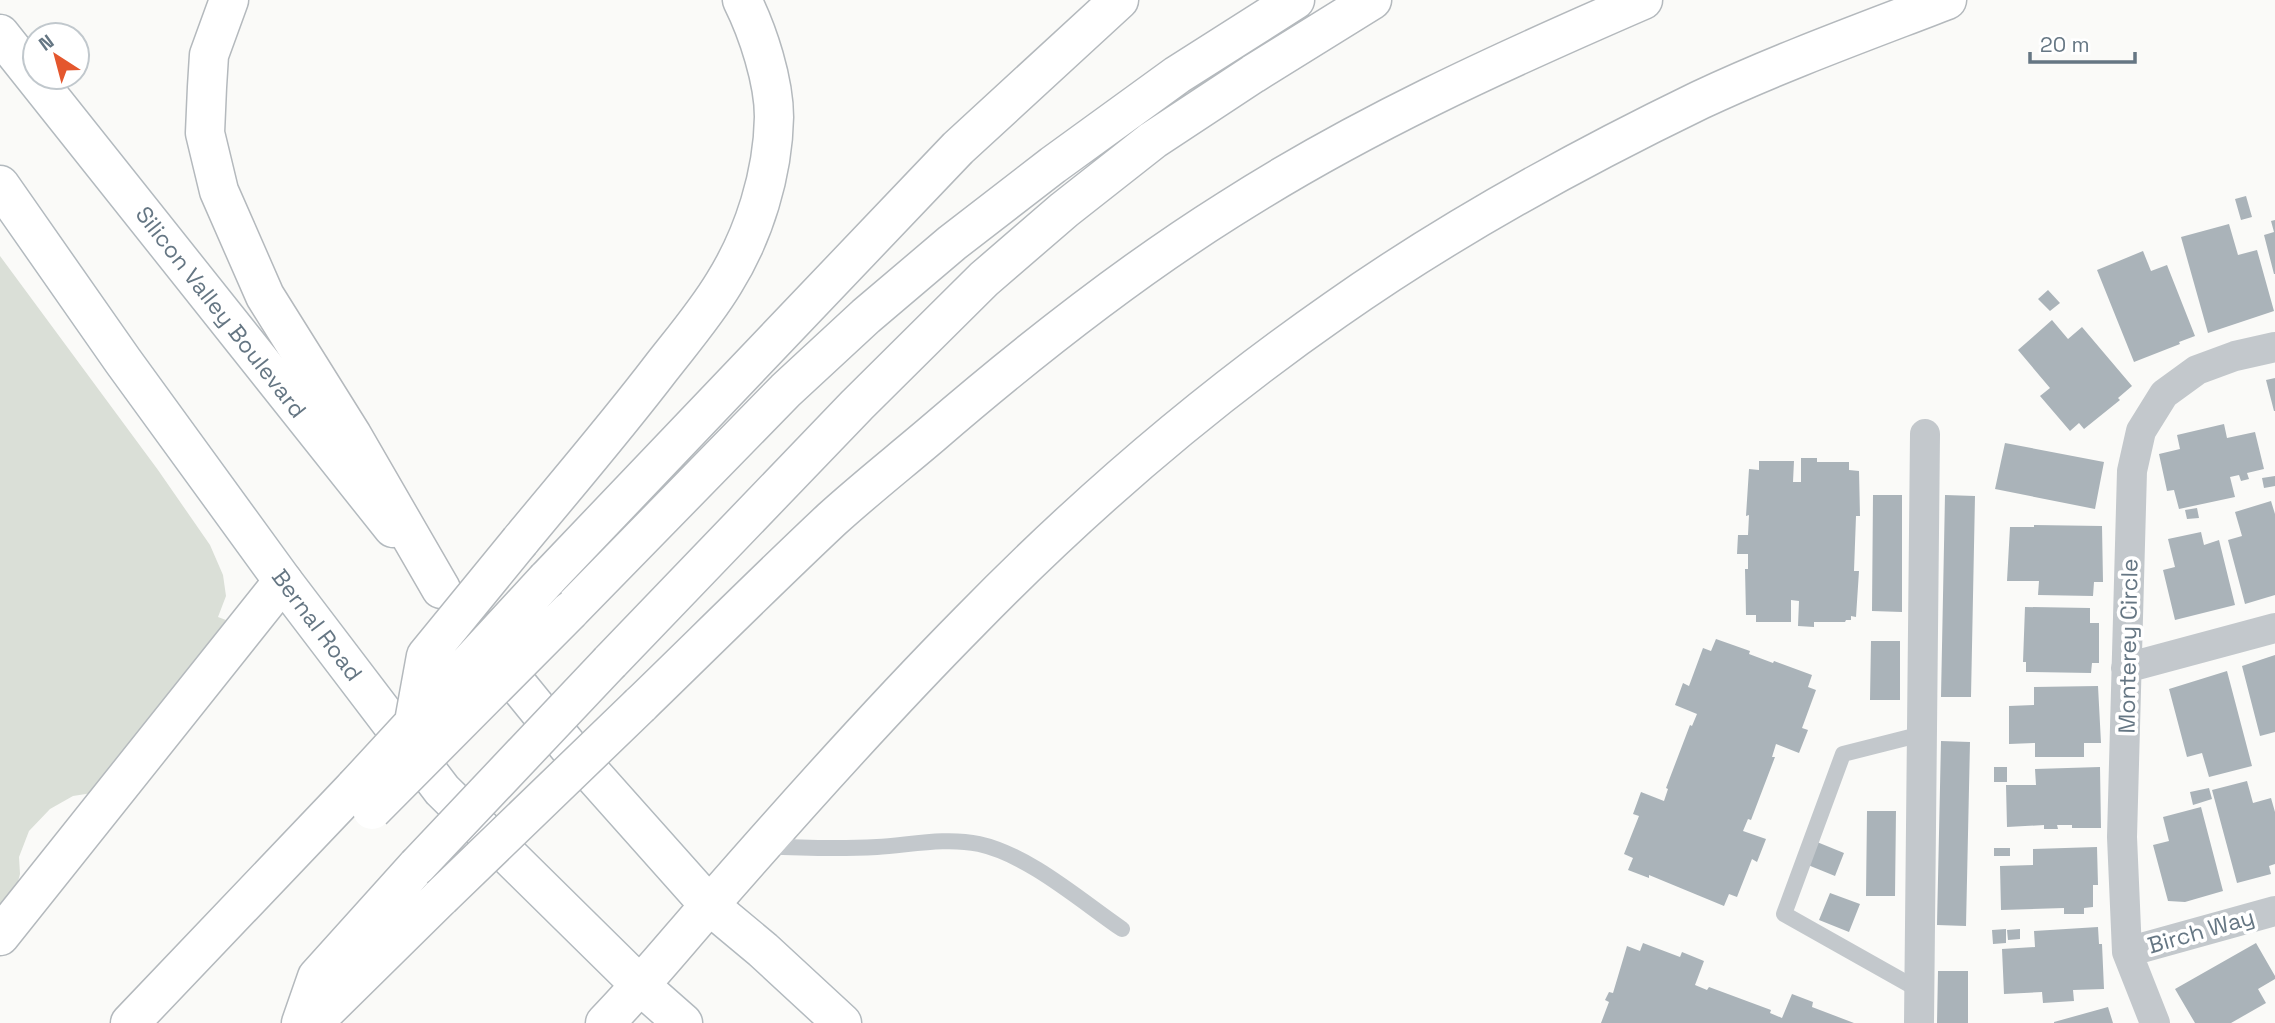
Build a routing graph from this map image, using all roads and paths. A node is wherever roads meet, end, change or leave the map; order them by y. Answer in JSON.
{"nodes":[{"id":1,"x":229,"y":0,"type":"edge"},
{"id":2,"x":742,"y":0,"type":"edge"},
{"id":3,"x":1119,"y":0,"type":"edge"},
{"id":4,"x":1296,"y":0,"type":"edge"},
{"id":5,"x":1372,"y":0,"type":"edge"},
{"id":6,"x":1643,"y":0,"type":"edge"},
{"id":7,"x":1947,"y":0,"type":"edge"},
{"id":8,"x":0,"y":34,"type":"edge"},
{"id":9,"x":0,"y":185,"type":"edge"},
{"id":10,"x":2275,"y":347,"type":"edge"},
{"id":11,"x":1925,"y":434,"type":"dead end"},
{"id":12,"x":283,"y":581,"type":"junction"},
{"id":13,"x":441,"y":589,"type":"junction"},
{"id":14,"x":2275,"y":628,"type":"edge"},
{"id":15,"x":2126,"y":668,"type":"junction"},
{"id":16,"x":414,"y":722,"type":"junction"},
{"id":17,"x":1922,"y":734,"type":"junction"},
{"id":18,"x":363,"y":799,"type":"junction"},
{"id":19,"x":762,"y":846,"type":"junction"},
{"id":20,"x":709,"y":905,"type":"junction"},
{"id":21,"x":2275,"y":911,"type":"edge"},
{"id":22,"x":1122,"y":929,"type":"dead end"},
{"id":23,"x":0,"y":936,"type":"edge"},
{"id":24,"x":2127,"y":952,"type":"junction"},
{"id":25,"x":641,"y":986,"type":"junction"},
{"id":26,"x":1919,"y":990,"type":"junction"},
{"id":27,"x":130,"y":1023,"type":"edge"},
{"id":28,"x":301,"y":1023,"type":"edge"},
{"id":29,"x":313,"y":1023,"type":"edge"},
{"id":30,"x":605,"y":1023,"type":"edge"},
{"id":31,"x":683,"y":1023,"type":"edge"},
{"id":32,"x":842,"y":1023,"type":"edge"},
{"id":33,"x":1919,"y":1023,"type":"edge"},
{"id":34,"x":2155,"y":1023,"type":"edge"}],
"edges":[{"from":1,"to":13,"type":"main road"},
{"from":2,"to":16,"type":"main road","bridge":true},
{"from":3,"to":16,"type":"main road","bridge":true},
{"from":4,"to":18,"type":"main road","bridge":true},
{"from":5,"to":28,"type":"main road","bridge":true},
{"from":6,"to":29,"type":"main road","bridge":true},
{"from":7,"to":19,"type":"main road"},
{"from":8,"to":13,"type":"main road","name":"Silicon Valley Boulevard"},
{"from":9,"to":12,"type":"main road","name":"Bernal Road"},
{"from":10,"to":15,"type":"street","name":"Monterey Circle"},
{"from":11,"to":17,"type":"street"},
{"from":12,"to":23,"type":"main road"},
{"from":12,"to":25,"type":"main road","name":"Bernal Road"},
{"from":13,"to":20,"type":"main road"},
{"from":14,"to":15,"type":"street"},
{"from":15,"to":24,"type":"street","name":"Monterey Circle"},
{"from":16,"to":18,"type":"main road","bridge":true},
{"from":17,"to":26,"type":"street"},
{"from":17,"to":26,"type":"lane"},
{"from":18,"to":27,"type":"main road"},
{"from":19,"to":20,"type":"main road"},
{"from":19,"to":22,"type":"lane"},
{"from":20,"to":25,"type":"main road"},
{"from":20,"to":32,"type":"main road"},
{"from":21,"to":24,"type":"street","name":"Birch Way"},
{"from":24,"to":34,"type":"street","name":"Monterey Circle"},
{"from":25,"to":30,"type":"main road"},
{"from":25,"to":31,"type":"main road","name":"Bernal Road"},
{"from":26,"to":33,"type":"street"}]}
